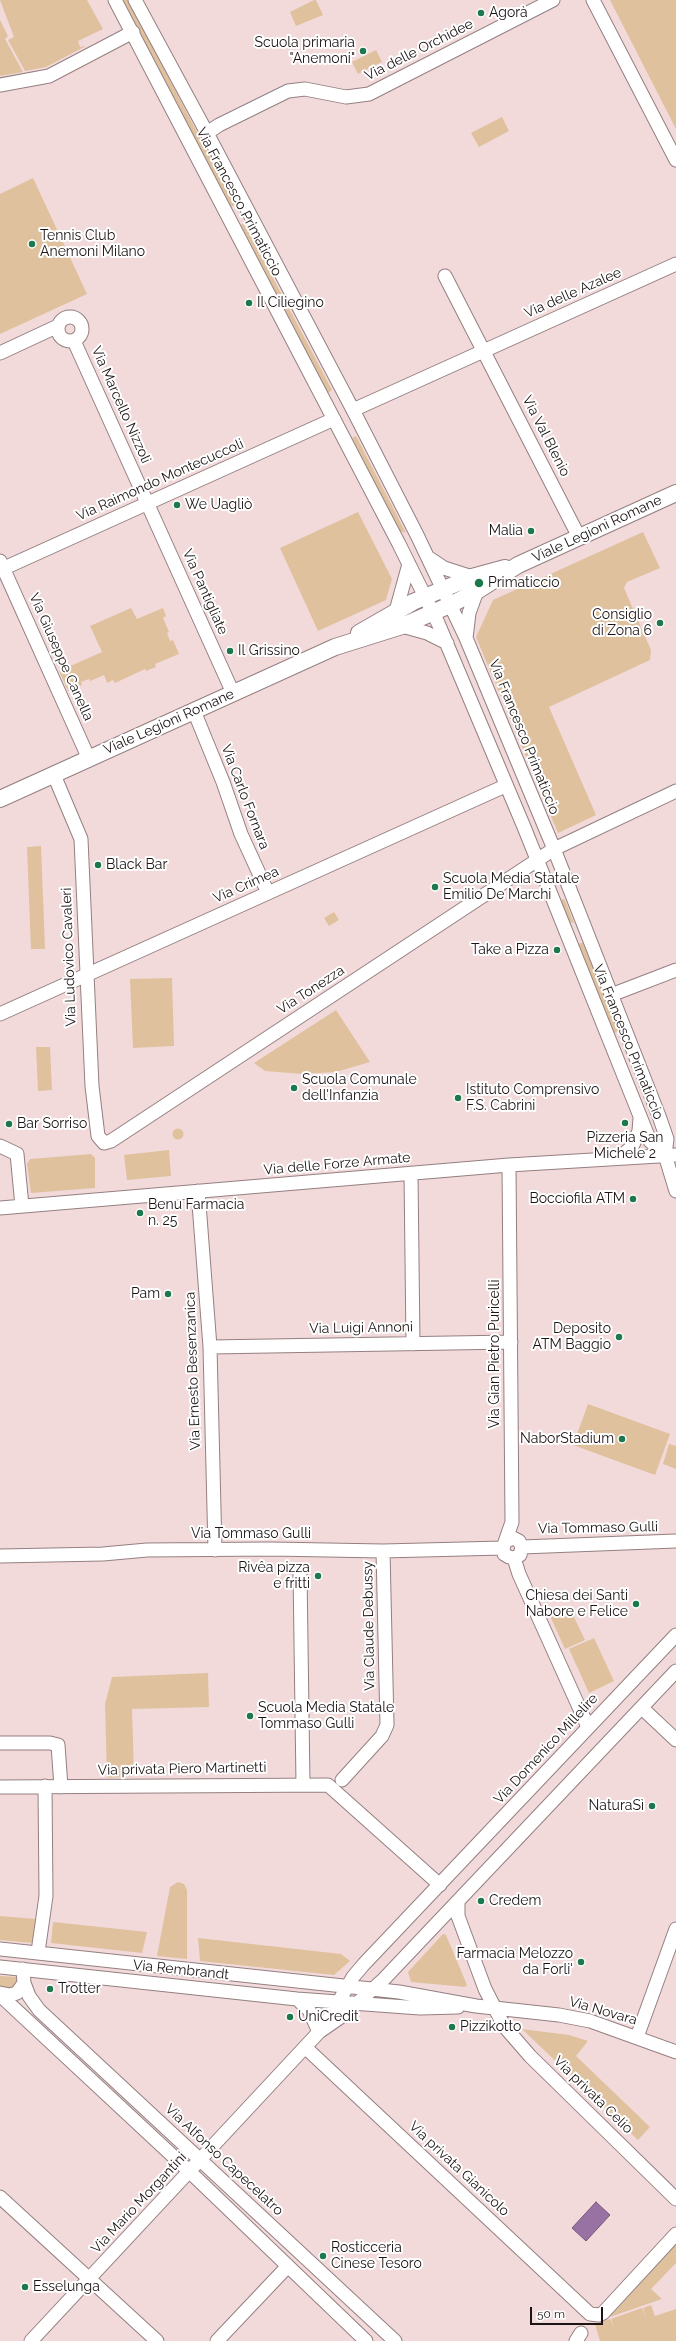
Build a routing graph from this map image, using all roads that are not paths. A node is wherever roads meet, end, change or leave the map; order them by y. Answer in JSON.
{"nodes":[{"id":1,"x":115,"y":0,"type":"edge"},
{"id":2,"x":135,"y":0,"type":"edge"},
{"id":3,"x":554,"y":0,"type":"edge"},
{"id":4,"x":593,"y":0,"type":"edge"},
{"id":5,"x":133,"y":32,"type":"junction"},
{"id":6,"x":0,"y":85,"type":"edge"},
{"id":7,"x":208,"y":133,"type":"junction"},
{"id":8,"x":676,"y":160,"type":"edge"},
{"id":9,"x":676,"y":264,"type":"edge"},
{"id":10,"x":445,"y":276,"type":"dead end"},
{"id":11,"x":58,"y":326,"type":"junction"},
{"id":12,"x":74,"y":341,"type":"junction"},
{"id":13,"x":484,"y":351,"type":"junction"},
{"id":14,"x":0,"y":353,"type":"edge"},
{"id":15,"x":353,"y":410,"type":"junction"},
{"id":16,"x":334,"y":419,"type":"junction"},
{"id":17,"x":676,"y":493,"type":"edge"},
{"id":18,"x":148,"y":504,"type":"junction"},
{"id":19,"x":579,"y":537,"type":"junction"},
{"id":20,"x":427,"y":557,"type":"junction"},
{"id":21,"x":409,"y":564,"type":"junction"},
{"id":22,"x":1,"y":567,"type":"edge"},
{"id":23,"x":475,"y":584,"type":"junction"},
{"id":24,"x":443,"y":589,"type":"junction"},
{"id":25,"x":424,"y":597,"type":"junction"},
{"id":26,"x":450,"y":605,"type":"junction"},
{"id":27,"x":396,"y":611,"type":"junction"},
{"id":28,"x":432,"y":612,"type":"junction"},
{"id":29,"x":402,"y":626,"type":"junction"},
{"id":30,"x":466,"y":638,"type":"junction"},
{"id":31,"x":447,"y":643,"type":"junction"},
{"id":32,"x":339,"y":646,"type":"junction"},
{"id":33,"x":478,"y":669,"type":"junction"},
{"id":34,"x":460,"y":673,"type":"junction"},
{"id":35,"x":233,"y":694,"type":"junction"},
{"id":36,"x":194,"y":711,"type":"junction"},
{"id":37,"x":89,"y":759,"type":"junction"},
{"id":38,"x":54,"y":775,"type":"junction"},
{"id":39,"x":505,"y":786,"type":"junction"},
{"id":40,"x":676,"y":791,"type":"edge"},
{"id":41,"x":0,"y":799,"type":"edge"},
{"id":42,"x":541,"y":820,"type":"junction"},
{"id":43,"x":524,"y":827,"type":"junction"},
{"id":44,"x":554,"y":849,"type":"junction"},
{"id":45,"x":537,"y":860,"type":"junction"},
{"id":46,"x":268,"y":893,"type":"junction"},
{"id":47,"x":580,"y":921,"type":"junction"},
{"id":48,"x":564,"y":926,"type":"junction"},
{"id":49,"x":587,"y":938,"type":"junction"},
{"id":50,"x":571,"y":943,"type":"junction"},
{"id":51,"x":676,"y":970,"type":"edge"},
{"id":52,"x":85,"y":976,"type":"junction"},
{"id":53,"x":611,"y":995,"type":"junction"},
{"id":54,"x":0,"y":1014,"type":"edge"},
{"id":55,"x":630,"y":1041,"type":"junction"},
{"id":56,"x":613,"y":1046,"type":"junction"},
{"id":57,"x":640,"y":1116,"type":"junction"},
{"id":58,"x":101,"y":1142,"type":"joint"},
{"id":59,"x":0,"y":1146,"type":"edge"},
{"id":60,"x":671,"y":1155,"type":"edge"},
{"id":61,"x":620,"y":1157,"type":"junction"},
{"id":62,"x":509,"y":1165,"type":"junction"},
{"id":63,"x":411,"y":1174,"type":"junction"},
{"id":64,"x":198,"y":1191,"type":"junction"},
{"id":65,"x":676,"y":1191,"type":"edge"},
{"id":66,"x":22,"y":1206,"type":"junction"},
{"id":67,"x":0,"y":1208,"type":"edge"},
{"id":68,"x":511,"y":1342,"type":"junction"},
{"id":69,"x":413,"y":1344,"type":"junction"},
{"id":70,"x":210,"y":1347,"type":"junction"},
{"id":71,"x":675,"y":1543,"type":"edge"},
{"id":72,"x":504,"y":1544,"type":"junction"},
{"id":73,"x":522,"y":1547,"type":"junction"},
{"id":74,"x":214,"y":1550,"type":"junction"},
{"id":75,"x":383,"y":1551,"type":"junction"},
{"id":76,"x":0,"y":1556,"type":"edge"},
{"id":77,"x":514,"y":1558,"type":"junction"},
{"id":78,"x":300,"y":1572,"type":"dead end"},
{"id":79,"x":676,"y":1634,"type":"edge"},
{"id":80,"x":676,"y":1672,"type":"edge"},
{"id":81,"x":642,"y":1708,"type":"junction"},
{"id":82,"x":588,"y":1727,"type":"junction"},
{"id":83,"x":676,"y":1740,"type":"edge"},
{"id":84,"x":0,"y":1744,"type":"edge"},
{"id":85,"x":342,"y":1780,"type":"dead end"},
{"id":86,"x":303,"y":1784,"type":"junction"},
{"id":87,"x":0,"y":1786,"type":"edge"},
{"id":88,"x":45,"y":1786,"type":"junction"},
{"id":89,"x":61,"y":1787,"type":"junction"},
{"id":90,"x":440,"y":1885,"type":"junction"},
{"id":91,"x":458,"y":1903,"type":"junction"},
{"id":92,"x":676,"y":1929,"type":"edge"},
{"id":93,"x":0,"y":1949,"type":"edge"},
{"id":94,"x":38,"y":1952,"type":"junction"},
{"id":95,"x":0,"y":1967,"type":"edge"},
{"id":96,"x":23,"y":1969,"type":"junction"},
{"id":97,"x":37,"y":1970,"type":"junction"},
{"id":98,"x":24,"y":1983,"type":"junction"},
{"id":99,"x":374,"y":1989,"type":"junction"},
{"id":100,"x":0,"y":1994,"type":"edge"},
{"id":101,"x":354,"y":1994,"type":"junction"},
{"id":102,"x":30,"y":1999,"type":"junction"},
{"id":103,"x":297,"y":1999,"type":"junction"},
{"id":104,"x":339,"y":2000,"type":"junction"},
{"id":105,"x":476,"y":2006,"type":"junction"},
{"id":106,"x":495,"y":2008,"type":"junction"},
{"id":107,"x":18,"y":2013,"type":"junction"},
{"id":108,"x":321,"y":2029,"type":"junction"},
{"id":109,"x":637,"y":2037,"type":"junction"},
{"id":110,"x":306,"y":2048,"type":"junction"},
{"id":111,"x":676,"y":2052,"type":"edge"},
{"id":112,"x":200,"y":2161,"type":"junction"},
{"id":113,"x":190,"y":2172,"type":"junction"},
{"id":114,"x":0,"y":2196,"type":"edge"},
{"id":115,"x":676,"y":2199,"type":"edge"},
{"id":116,"x":676,"y":2234,"type":"edge"},
{"id":117,"x":287,"y":2267,"type":"junction"},
{"id":118,"x":89,"y":2279,"type":"junction"},
{"id":119,"x":31,"y":2341,"type":"edge"},
{"id":120,"x":157,"y":2341,"type":"edge"},
{"id":121,"x":217,"y":2341,"type":"edge"},
{"id":122,"x":366,"y":2341,"type":"edge"},
{"id":123,"x":395,"y":2341,"type":"edge"}],
"edges":[{"from":1,"to":5,"type":"street","name":"Via Francesco Primaticcio"},
{"from":2,"to":7,"type":"street","name":"Via Francesco Primaticcio"},
{"from":3,"to":7,"type":"street","name":"Via delle Orchidee"},
{"from":4,"to":8,"type":"street"},
{"from":5,"to":6,"type":"street"},
{"from":5,"to":16,"type":"street","name":"Via Francesco Primaticcio"},
{"from":7,"to":15,"type":"street","name":"Via Francesco Primaticcio"},
{"from":9,"to":13,"type":"street","name":"Via delle Azalee"},
{"from":10,"to":13,"type":"street"},
{"from":11,"to":12,"type":"street"},
{"from":11,"to":12,"type":"street"},
{"from":11,"to":14,"type":"street"},
{"from":12,"to":18,"type":"street","name":"Via Marcello Nizzoli"},
{"from":13,"to":15,"type":"street","name":"Via delle Azalee"},
{"from":13,"to":19,"type":"street","name":"Via Val Blenio"},
{"from":15,"to":16,"type":"street"},
{"from":15,"to":20,"type":"street","name":"Via Francesco Primaticcio"},
{"from":16,"to":18,"type":"street","name":"Via Raimondo Montecuccoli"},
{"from":16,"to":21,"type":"street","name":"Via Francesco Primaticcio"},
{"from":17,"to":19,"type":"main road","name":"Viale Legioni Romane"},
{"from":18,"to":22,"type":"street","name":"Via Raimondo Montecuccoli"},
{"from":18,"to":35,"type":"street","name":"Via Pantigliate"},
{"from":19,"to":23,"type":"main road","name":"Viale Legioni Romane"},
{"from":20,"to":23,"type":"street"},
{"from":20,"to":24,"type":"street","name":"Via Francesco Primaticcio"},
{"from":21,"to":25,"type":"street"},
{"from":21,"to":27,"type":"street"},
{"from":22,"to":37,"type":"street","name":"Via Giuseppe Canella"},
{"from":23,"to":24,"type":"main road","name":"Viale Legioni Romane"},
{"from":23,"to":26,"type":"main road","name":"Viale Legioni Romane"},
{"from":23,"to":30,"type":"street","name":"Via Francesco Primaticcio"},
{"from":24,"to":25,"type":"main road","name":"Viale Legioni Romane"},
{"from":24,"to":26,"type":"street"},
{"from":25,"to":27,"type":"main road","name":"Viale Legioni Romane"},
{"from":25,"to":28,"type":"street"},
{"from":26,"to":28,"type":"main road","name":"Viale Legioni Romane"},
{"from":26,"to":30,"type":"street","name":"Via Francesco Primaticcio"},
{"from":27,"to":32,"type":"main road","name":"Viale Legioni Romane"},
{"from":28,"to":29,"type":"main road","name":"Viale Legioni Romane"},
{"from":28,"to":31,"type":"street","name":"Via Francesco Primaticcio"},
{"from":29,"to":31,"type":"street"},
{"from":29,"to":32,"type":"main road","name":"Viale Legioni Romane"},
{"from":30,"to":33,"type":"street","name":"Via Francesco Primaticcio"},
{"from":31,"to":34,"type":"street","name":"Via Francesco Primaticcio"},
{"from":32,"to":35,"type":"main road","name":"Viale Legioni Romane"},
{"from":33,"to":34,"type":"street"},
{"from":33,"to":42,"type":"street","name":"Via Francesco Primaticcio"},
{"from":34,"to":39,"type":"street","name":"Via Francesco Primaticcio"},
{"from":35,"to":36,"type":"main road","name":"Viale Legioni Romane"},
{"from":36,"to":37,"type":"main road","name":"Viale Legioni Romane"},
{"from":36,"to":46,"type":"street","name":"Via Carlo Fornara"},
{"from":37,"to":38,"type":"main road","name":"Viale Legioni Romane"},
{"from":38,"to":41,"type":"main road","name":"Viale Legioni Romane"},
{"from":38,"to":52,"type":"street","name":"Via Ludovico Cavaleri"},
{"from":39,"to":43,"type":"street","name":"Via Francesco Primaticcio"},
{"from":39,"to":46,"type":"street","name":"Via Crimea"},
{"from":40,"to":44,"type":"street","name":"Via Tonezza"},
{"from":42,"to":43,"type":"street"},
{"from":42,"to":44,"type":"street","name":"Via Francesco Primaticcio"},
{"from":43,"to":45,"type":"street","name":"Via Francesco Primaticcio"},
{"from":44,"to":45,"type":"street","name":"Via Tonezza"},
{"from":44,"to":47,"type":"street","name":"Via Francesco Primaticcio"},
{"from":45,"to":48,"type":"street","name":"Via Francesco Primaticcio"},
{"from":45,"to":58,"type":"street","name":"Via Tonezza"},
{"from":46,"to":52,"type":"street","name":"Via Crimea"},
{"from":47,"to":48,"type":"street"},
{"from":47,"to":49,"type":"street","name":"Via Francesco Primaticcio"},
{"from":48,"to":50,"type":"street","name":"Via Francesco Primaticcio"},
{"from":49,"to":50,"type":"street"},
{"from":49,"to":53,"type":"street","name":"Via Francesco Primaticcio"},
{"from":50,"to":56,"type":"street","name":"Via Francesco Primaticcio"},
{"from":51,"to":53,"type":"street"},
{"from":52,"to":54,"type":"street","name":"Via Crimea"},
{"from":52,"to":58,"type":"street","name":"Via Ludovico Cavaleri"},
{"from":53,"to":55,"type":"street","name":"Via Francesco Primaticcio"},
{"from":55,"to":56,"type":"street"},
{"from":55,"to":60,"type":"street","name":"Via Francesco Primaticcio"},
{"from":56,"to":57,"type":"street","name":"Via Francesco Primaticcio"},
{"from":57,"to":60,"type":"street","name":"Via Francesco Primaticcio"},
{"from":57,"to":61,"type":"street"},
{"from":59,"to":66,"type":"street"},
{"from":60,"to":61,"type":"street","name":"Via delle Forze Armate"},
{"from":60,"to":65,"type":"street"},
{"from":61,"to":62,"type":"street","name":"Via delle Forze Armate"},
{"from":62,"to":63,"type":"street","name":"Via delle Forze Armate"},
{"from":62,"to":68,"type":"street","name":"Via Gian Pietro Puricelli"},
{"from":63,"to":64,"type":"street","name":"Via delle Forze Armate"},
{"from":63,"to":69,"type":"street"},
{"from":64,"to":66,"type":"street","name":"Via delle Forze Armate"},
{"from":64,"to":70,"type":"street","name":"Via Ernesto Besenzanica"},
{"from":66,"to":67,"type":"street","name":"Via delle Forze Armate"},
{"from":68,"to":69,"type":"street","name":"Via Luigi Annoni"},
{"from":68,"to":72,"type":"street","name":"Via Gian Pietro Puricelli"},
{"from":69,"to":70,"type":"street","name":"Via Luigi Annoni"},
{"from":70,"to":74,"type":"street","name":"Via Ernesto Besenzanica"},
{"from":71,"to":73,"type":"street","name":"Via Tommaso Gulli"},
{"from":72,"to":73,"type":"street"},
{"from":72,"to":75,"type":"street","name":"Via Tommaso Gulli"},
{"from":72,"to":77,"type":"street"},
{"from":73,"to":77,"type":"street"},
{"from":74,"to":75,"type":"street","name":"Via Tommaso Gulli"},
{"from":74,"to":76,"type":"street","name":"Via Tommaso Gulli"},
{"from":75,"to":85,"type":"street","name":"Via Claude Debussy"},
{"from":77,"to":82,"type":"street"},
{"from":78,"to":86,"type":"street"},
{"from":79,"to":82,"type":"street","name":"Via Domenico Millelire"},
{"from":80,"to":81,"type":"street"},
{"from":81,"to":83,"type":"street"},
{"from":81,"to":91,"type":"street"},
{"from":82,"to":90,"type":"street","name":"Via Domenico Millelire"},
{"from":84,"to":89,"type":"street"},
{"from":86,"to":89,"type":"street","name":"Via privata Piero Martinetti"},
{"from":86,"to":90,"type":"street","name":"Via privata Piero Martinetti"},
{"from":87,"to":88,"type":"street","name":"Via privata Piero Martinetti"},
{"from":88,"to":89,"type":"street","name":"Via privata Piero Martinetti"},
{"from":88,"to":94,"type":"street"},
{"from":90,"to":101,"type":"street","name":"Via Domenico Millelire"},
{"from":91,"to":99,"type":"street"},
{"from":91,"to":106,"type":"street","name":"Via privata Celio"},
{"from":92,"to":109,"type":"street"},
{"from":93,"to":94,"type":"street","name":"Via Rembrandt"},
{"from":94,"to":101,"type":"street","name":"Via Rembrandt"},
{"from":95,"to":96,"type":"street","name":"Via Rembrandt"},
{"from":96,"to":97,"type":"street","name":"Via Rembrandt"},
{"from":96,"to":98,"type":"street","name":"Via Alfonso Capecelatro"},
{"from":97,"to":102,"type":"street"},
{"from":97,"to":103,"type":"street","name":"Via Rembrandt"},
{"from":98,"to":100,"type":"street"},
{"from":98,"to":102,"type":"street","name":"Via Alfonso Capecelatro"},
{"from":99,"to":101,"type":"street"},
{"from":99,"to":101,"type":"street"},
{"from":99,"to":105,"type":"street"},
{"from":100,"to":107,"type":"street"},
{"from":101,"to":104,"type":"street","name":"Via Mario Morgantini"},
{"from":101,"to":105,"type":"street"},
{"from":101,"to":108,"type":"street","name":"Via Mario Morgantini"},
{"from":102,"to":107,"type":"street"},
{"from":102,"to":112,"type":"street","name":"Via Alfonso Capecelatro"},
{"from":103,"to":104,"type":"street","name":"Via Rembrandt"},
{"from":103,"to":108,"type":"street"},
{"from":104,"to":108,"type":"street","name":"Via Mario Morgantini"},
{"from":105,"to":106,"type":"street","name":"Via Novara"},
{"from":106,"to":109,"type":"street","name":"Via Novara"},
{"from":106,"to":115,"type":"street","name":"Via privata Celio"},
{"from":107,"to":113,"type":"street"},
{"from":108,"to":110,"type":"street","name":"Via Mario Morgantini"},
{"from":109,"to":111,"type":"street","name":"Via Novara"},
{"from":110,"to":112,"type":"street","name":"Via Mario Morgantini"},
{"from":110,"to":116,"type":"street","name":"Via privata Gianicolo"},
{"from":112,"to":113,"type":"street","name":"Via Mario Morgantini"},
{"from":112,"to":123,"type":"street","name":"Via Alfonso Capecelatro"},
{"from":113,"to":117,"type":"street"},
{"from":113,"to":118,"type":"street","name":"Via Mario Morgantini"},
{"from":114,"to":118,"type":"street"},
{"from":117,"to":121,"type":"street"},
{"from":117,"to":122,"type":"street"},
{"from":118,"to":119,"type":"street","name":"Via Mario Morgantini"},
{"from":118,"to":120,"type":"street"}]}
